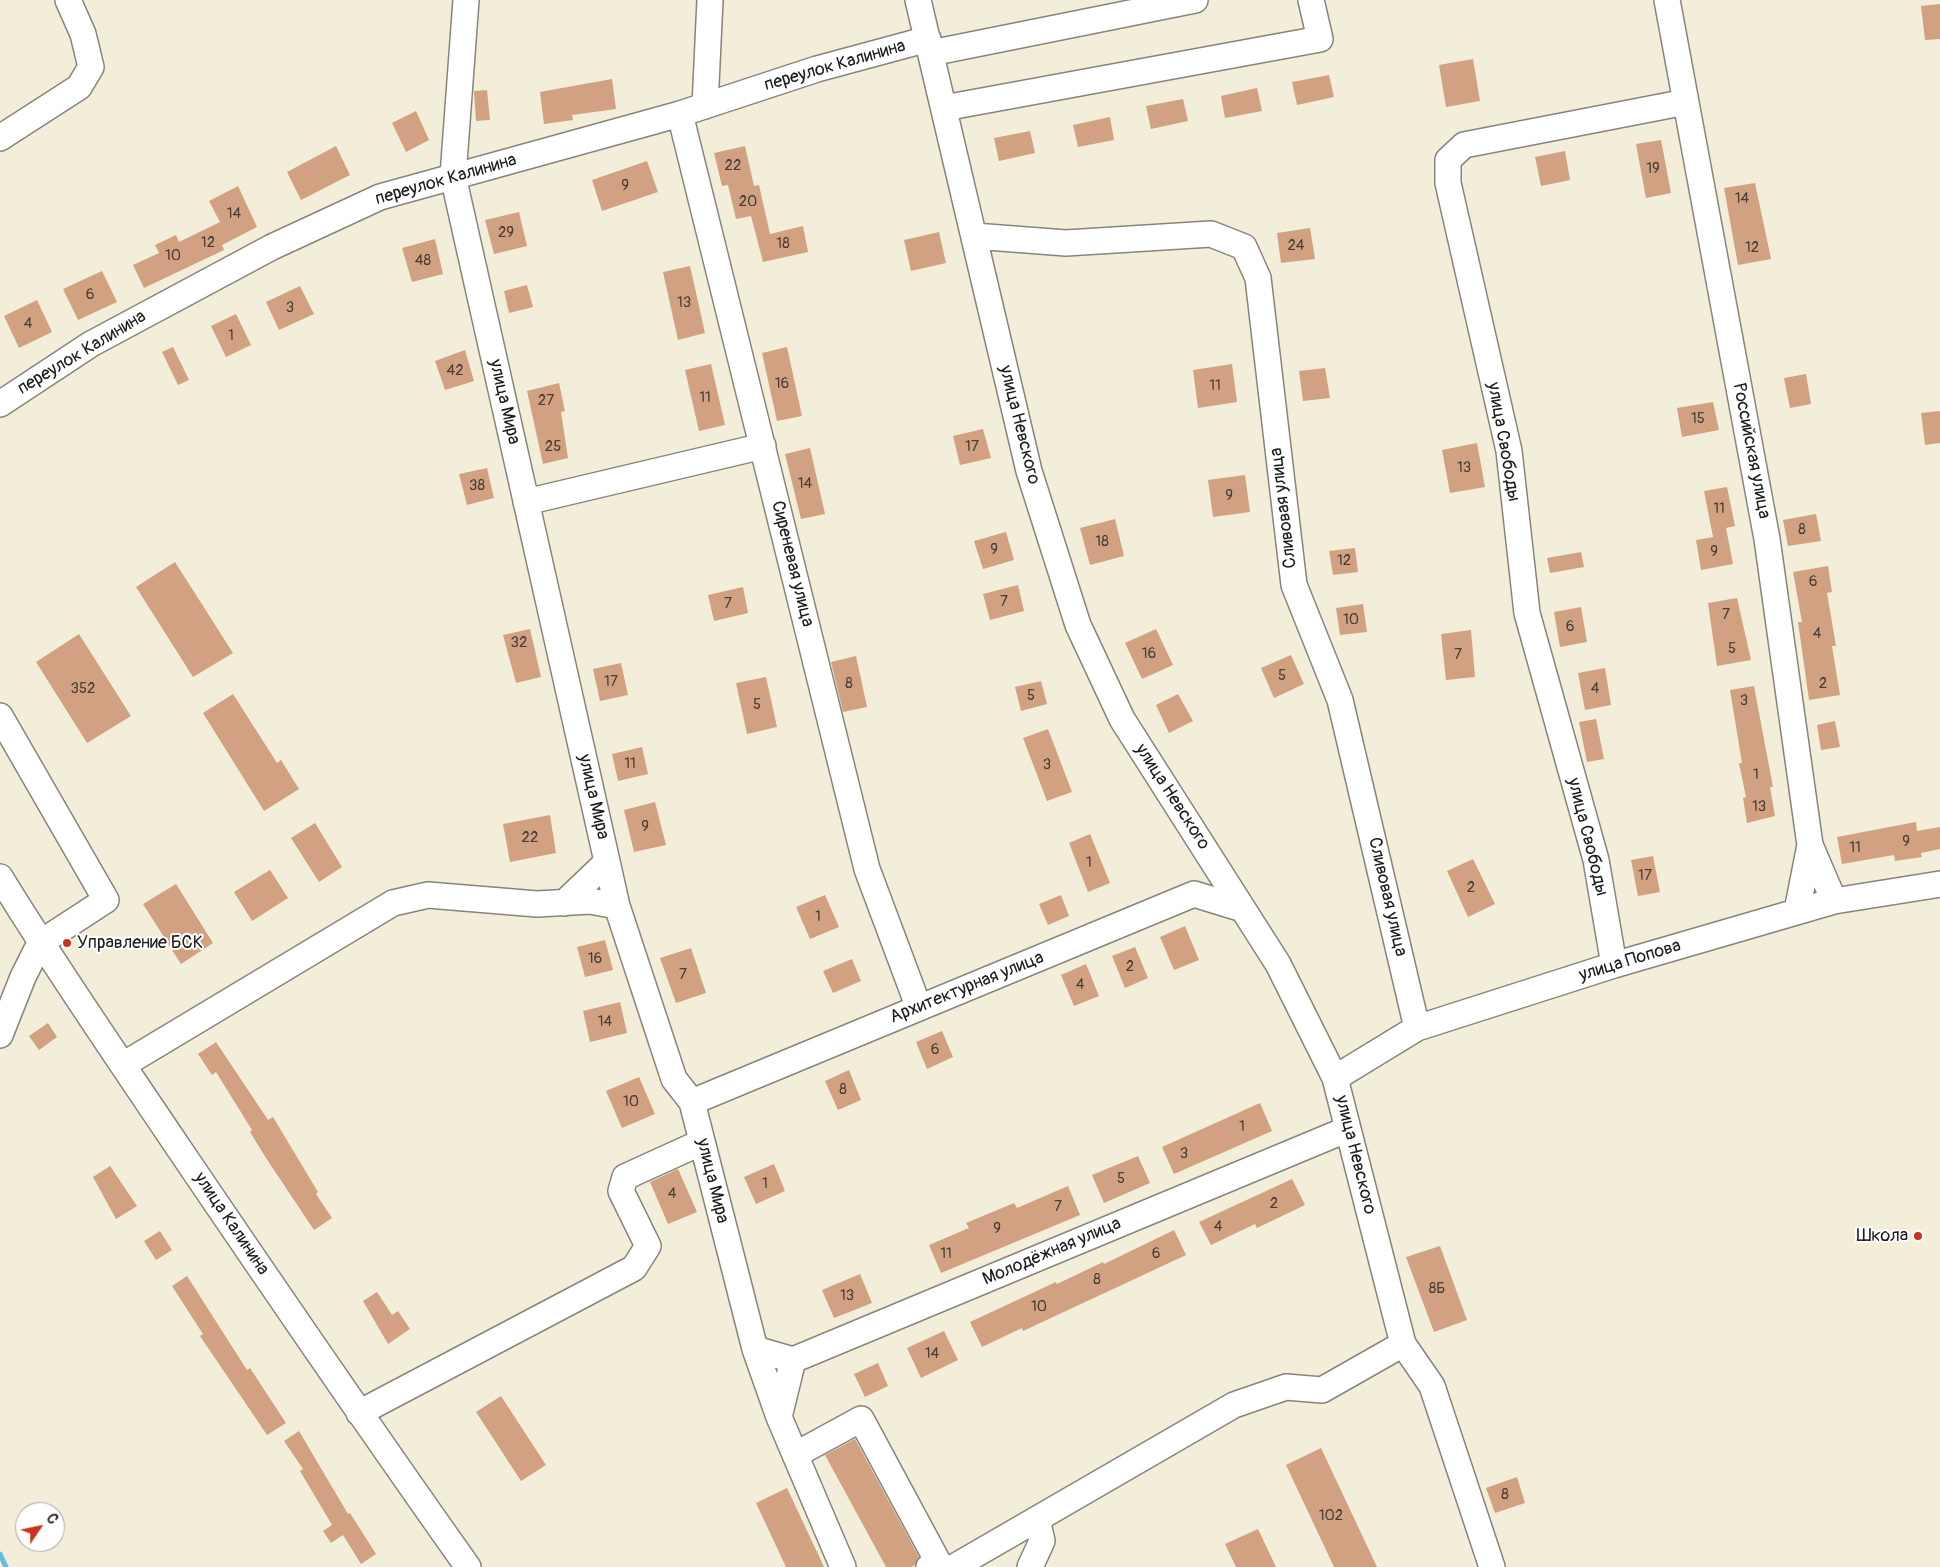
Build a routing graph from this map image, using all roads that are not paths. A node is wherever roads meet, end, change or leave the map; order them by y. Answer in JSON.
{"nodes":[{"id":1,"x":68,"y":0,"type":"edge"},
{"id":2,"x":466,"y":0,"type":"edge"},
{"id":3,"x":710,"y":0,"type":"edge"},
{"id":4,"x":918,"y":0,"type":"edge"},
{"id":5,"x":1195,"y":0,"type":"edge"},
{"id":6,"x":1311,"y":0,"type":"edge"},
{"id":7,"x":1667,"y":0,"type":"edge"},
{"id":8,"x":930,"y":46,"type":"junction"},
{"id":9,"x":1686,"y":102,"type":"junction"},
{"id":10,"x":705,"y":106,"type":"junction"},
{"id":11,"x":944,"y":108,"type":"junction"},
{"id":12,"x":680,"y":114,"type":"junction"},
{"id":13,"x":0,"y":138,"type":"edge"},
{"id":14,"x":453,"y":176,"type":"junction"},
{"id":15,"x":974,"y":236,"type":"junction"},
{"id":16,"x":0,"y":404,"type":"edge"},
{"id":17,"x":763,"y":446,"type":"junction"},
{"id":18,"x":526,"y":502,"type":"junction"},
{"id":19,"x":0,"y":716,"type":"edge"},
{"id":20,"x":1810,"y":846,"type":"junction"},
{"id":21,"x":607,"y":862,"type":"junction"},
{"id":22,"x":0,"y":877,"type":"edge"},
{"id":23,"x":1940,"y":884,"type":"edge"},
{"id":24,"x":1834,"y":901,"type":"junction"},
{"id":25,"x":564,"y":902,"type":"junction"},
{"id":26,"x":617,"y":906,"type":"junction"},
{"id":27,"x":1243,"y":909,"type":"junction"},
{"id":28,"x":1797,"y":912,"type":"junction"},
{"id":29,"x":40,"y":943,"type":"junction"},
{"id":30,"x":1614,"y":964,"type":"junction"},
{"id":31,"x":919,"y":1008,"type":"junction"},
{"id":32,"x":1418,"y":1028,"type":"junction"},
{"id":33,"x":0,"y":1035,"type":"edge"},
{"id":34,"x":123,"y":1066,"type":"junction"},
{"id":35,"x":1335,"y":1078,"type":"junction"},
{"id":36,"x":692,"y":1102,"type":"junction"},
{"id":37,"x":1348,"y":1128,"type":"junction"},
{"id":38,"x":702,"y":1142,"type":"junction"},
{"id":39,"x":1403,"y":1344,"type":"junction"},
{"id":40,"x":755,"y":1349,"type":"junction"},
{"id":41,"x":793,"y":1360,"type":"junction"},
{"id":42,"x":359,"y":1413,"type":"junction"},
{"id":43,"x":779,"y":1417,"type":"junction"},
{"id":44,"x":795,"y":1455,"type":"junction"},
{"id":45,"x":1038,"y":1519,"type":"junction"},
{"id":46,"x":468,"y":1567,"type":"edge"},
{"id":47,"x":843,"y":1567,"type":"edge"},
{"id":48,"x":929,"y":1567,"type":"edge"},
{"id":49,"x":954,"y":1567,"type":"edge"},
{"id":50,"x":1030,"y":1567,"type":"edge"},
{"id":51,"x":1492,"y":1567,"type":"edge"}],
"edges":[{"from":1,"to":13,"type":"street"},
{"from":2,"to":14,"type":"street","name":"улица Мира"},
{"from":3,"to":10,"type":"street"},
{"from":4,"to":8,"type":"street","name":"улица Невского"},
{"from":5,"to":8,"type":"street","name":"переулок Калинина"},
{"from":6,"to":11,"type":"street"},
{"from":7,"to":9,"type":"street","name":"Российская улица"},
{"from":8,"to":10,"type":"street","name":"переулок Калинина"},
{"from":8,"to":11,"type":"street","name":"улица Невского"},
{"from":9,"to":20,"type":"street","name":"Российская улица"},
{"from":9,"to":30,"type":"street","name":"улица Свободы"},
{"from":10,"to":12,"type":"street","name":"переулок Калинина"},
{"from":11,"to":15,"type":"street","name":"улица Невского"},
{"from":12,"to":14,"type":"street","name":"переулок Калинина"},
{"from":12,"to":17,"type":"street","name":"Сиреневая улица"},
{"from":14,"to":16,"type":"street","name":"переулок Калинина"},
{"from":14,"to":18,"type":"street","name":"улица Мира"},
{"from":15,"to":27,"type":"street","name":"улица Невского"},
{"from":15,"to":32,"type":"street","name":"Сливовая улица"},
{"from":17,"to":18,"type":"street"},
{"from":17,"to":31,"type":"street","name":"Сиреневая улица"},
{"from":18,"to":21,"type":"street","name":"улица Мира"},
{"from":19,"to":29,"type":"street"},
{"from":20,"to":24,"type":"street","name":"Российская улица"},
{"from":20,"to":28,"type":"street"},
{"from":21,"to":25,"type":"street"},
{"from":21,"to":26,"type":"street","name":"улица Мира"},
{"from":22,"to":29,"type":"street","name":"улица Калинина"},
{"from":23,"to":24,"type":"street","name":"улица Попова"},
{"from":24,"to":28,"type":"street","name":"улица Попова"},
{"from":25,"to":26,"type":"street"},
{"from":25,"to":34,"type":"street"},
{"from":26,"to":36,"type":"street","name":"улица Мира"},
{"from":27,"to":31,"type":"street","name":"Архитектурная улица"},
{"from":27,"to":35,"type":"street","name":"улица Невского"},
{"from":28,"to":30,"type":"street","name":"улица Попова"},
{"from":29,"to":33,"type":"street"},
{"from":29,"to":34,"type":"street","name":"улица Калинина"},
{"from":30,"to":32,"type":"street","name":"улица Попова"},
{"from":31,"to":36,"type":"street","name":"Архитектурная улица"},
{"from":32,"to":35,"type":"street","name":"улица Попова"},
{"from":34,"to":42,"type":"street","name":"улица Калинина"},
{"from":35,"to":37,"type":"street","name":"улица Невского"},
{"from":36,"to":38,"type":"street","name":"улица Мира"},
{"from":37,"to":39,"type":"street","name":"улица Невского"},
{"from":37,"to":41,"type":"street","name":"Молодёжная улица"},
{"from":38,"to":40,"type":"street","name":"улица Мира"},
{"from":38,"to":42,"type":"street"},
{"from":39,"to":45,"type":"street"},
{"from":39,"to":51,"type":"street","name":"улица Невского"},
{"from":40,"to":41,"type":"street"},
{"from":40,"to":43,"type":"street","name":"улица Мира"},
{"from":41,"to":43,"type":"street"},
{"from":42,"to":46,"type":"street","name":"улица Калинина"},
{"from":43,"to":44,"type":"street","name":"улица Мира"},
{"from":44,"to":47,"type":"street","name":"улица Мира"},
{"from":44,"to":48,"type":"street"},
{"from":45,"to":49,"type":"street"},
{"from":45,"to":50,"type":"street"}]}
